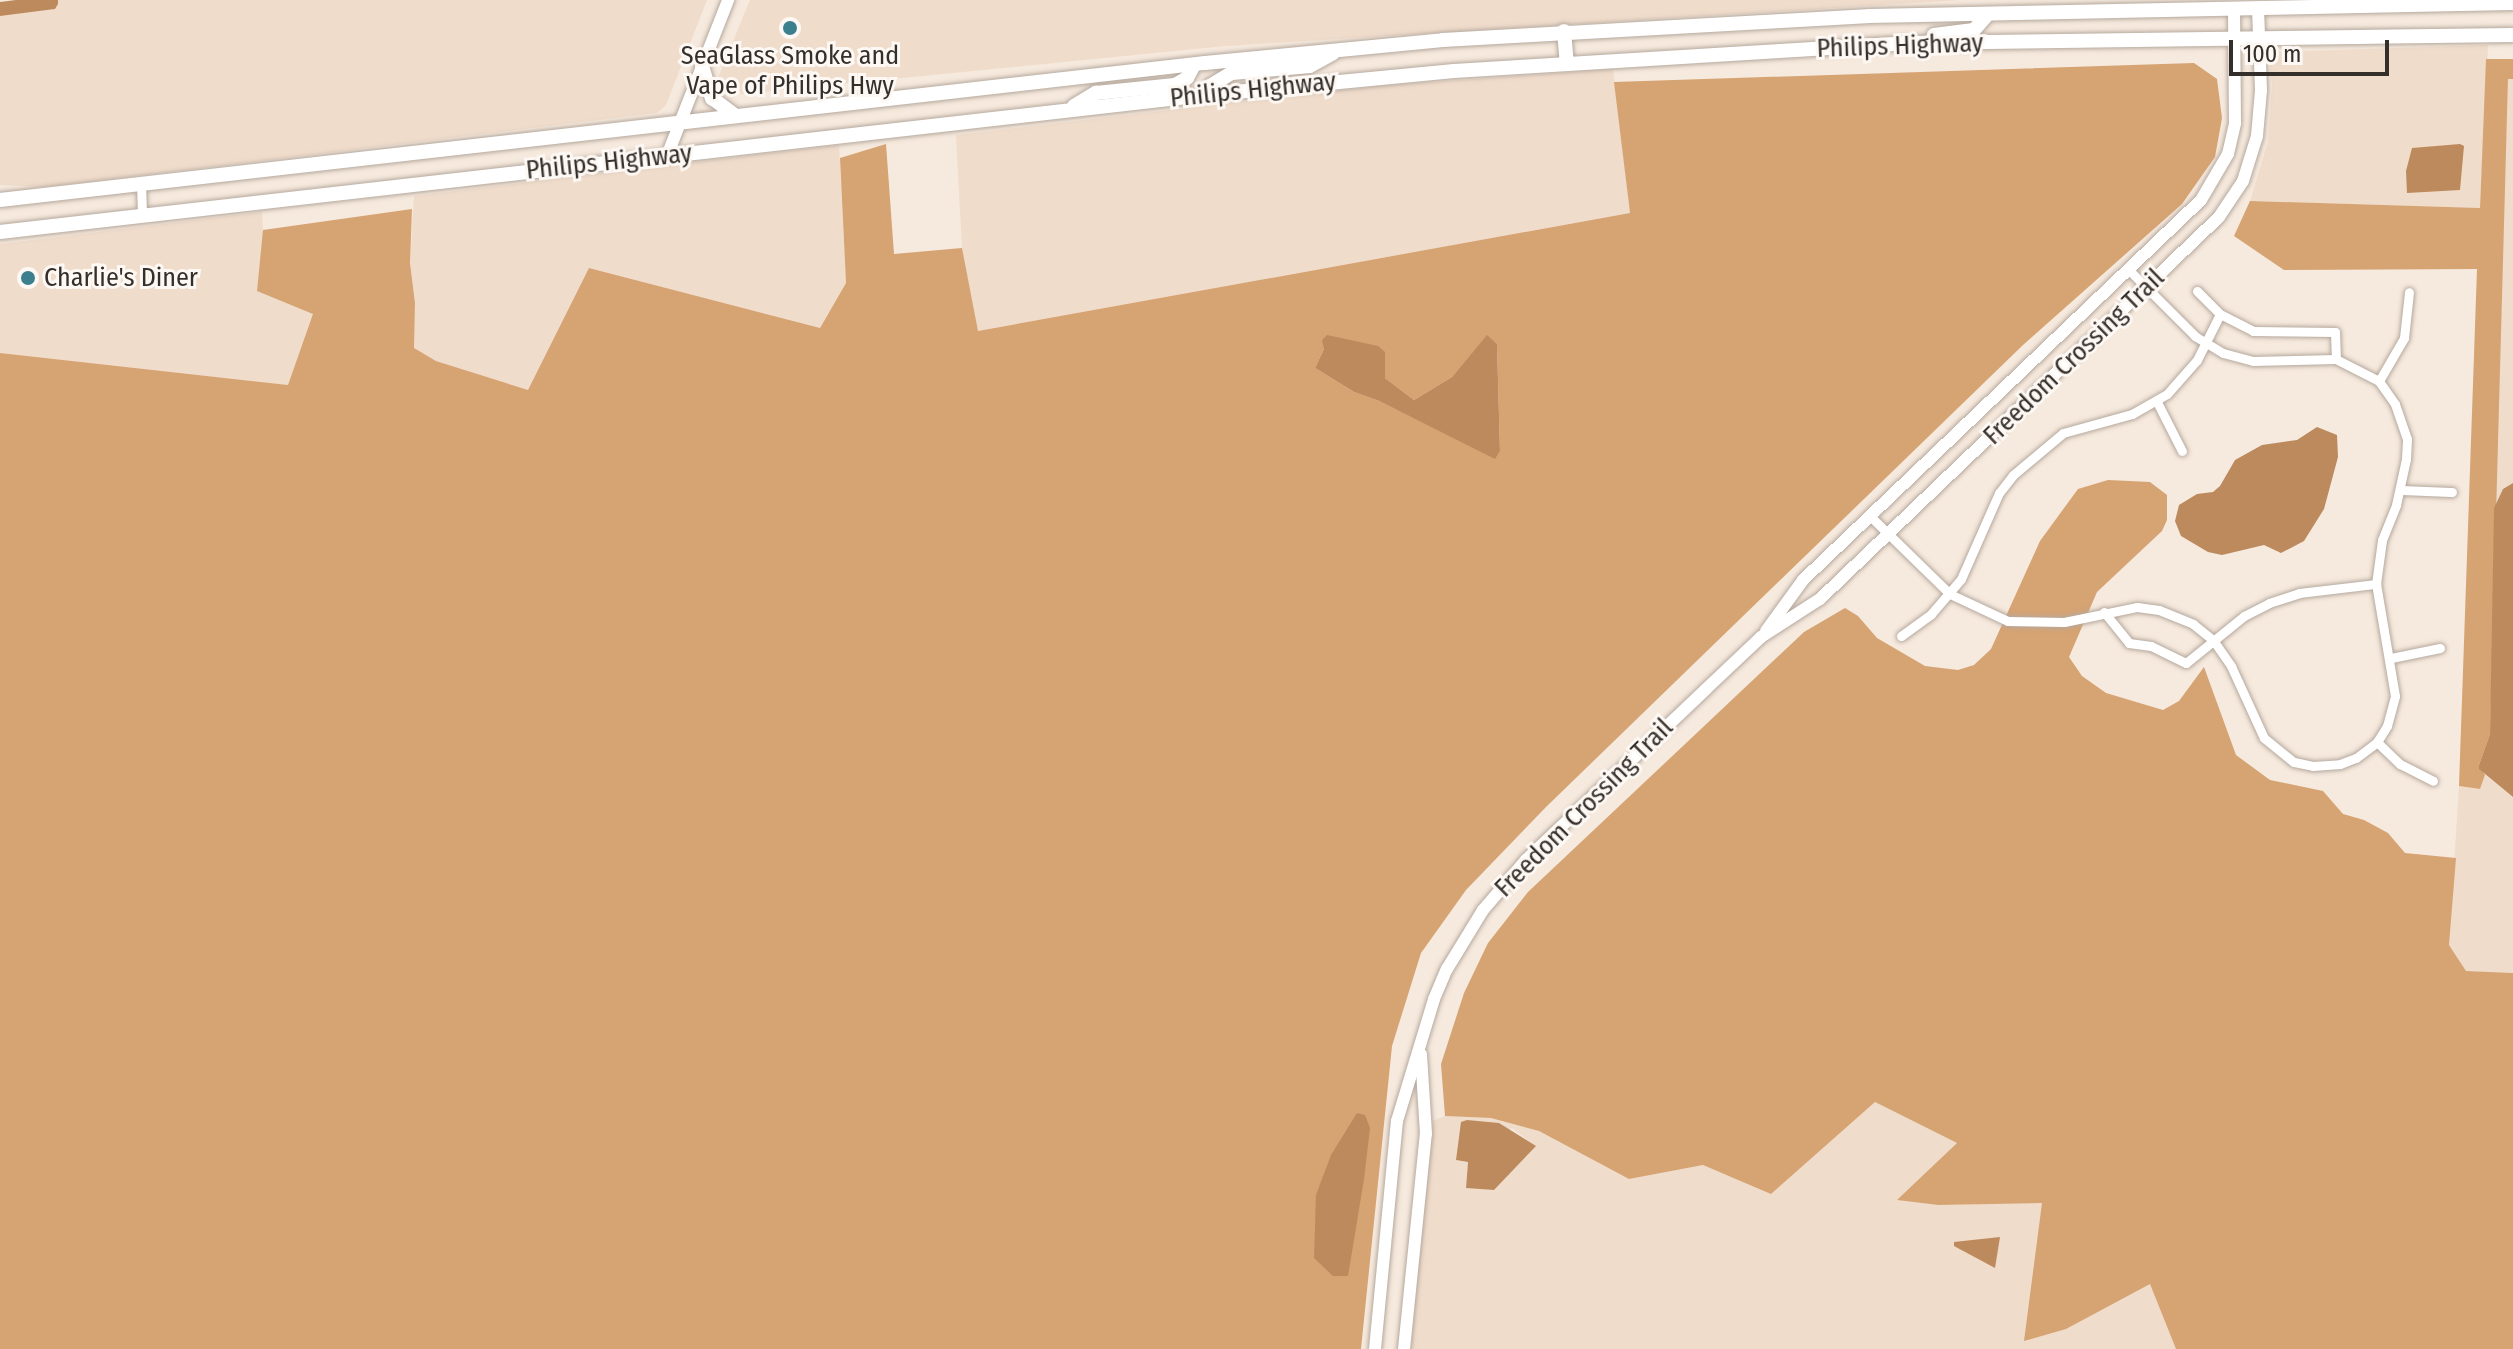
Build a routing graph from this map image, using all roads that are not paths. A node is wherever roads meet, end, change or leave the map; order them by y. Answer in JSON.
{"nodes":[{"id":1,"x":728,"y":0,"type":"edge"},
{"id":2,"x":2330,"y":3,"type":"edge"},
{"id":3,"x":2513,"y":3,"type":"edge"},
{"id":4,"x":2234,"y":8,"type":"junction"},
{"id":5,"x":2258,"y":8,"type":"junction"},
{"id":6,"x":1987,"y":15,"type":"junction"},
{"id":7,"x":1564,"y":31,"type":"junction"},
{"id":8,"x":2513,"y":35,"type":"edge"},
{"id":9,"x":2236,"y":40,"type":"junction"},
{"id":10,"x":2259,"y":40,"type":"junction"},
{"id":11,"x":1914,"y":43,"type":"junction"},
{"id":12,"x":1341,"y":49,"type":"junction"},
{"id":13,"x":1567,"y":63,"type":"junction"},
{"id":14,"x":1194,"y":65,"type":"junction"},
{"id":15,"x":702,"y":66,"type":"junction"},
{"id":16,"x":1204,"y":95,"type":"junction"},
{"id":17,"x":1066,"y":110,"type":"junction"},
{"id":18,"x":736,"y":116,"type":"junction"},
{"id":19,"x":679,"y":122,"type":"junction"},
{"id":20,"x":2228,"y":154,"type":"junction"},
{"id":21,"x":667,"y":156,"type":"junction"},
{"id":22,"x":2250,"y":163,"type":"junction"},
{"id":23,"x":141,"y":184,"type":"junction"},
{"id":24,"x":0,"y":200,"type":"edge"},
{"id":25,"x":142,"y":215,"type":"junction"},
{"id":26,"x":0,"y":232,"type":"edge"},
{"id":27,"x":2129,"y":270,"type":"junction"},
{"id":28,"x":2146,"y":288,"type":"junction"},
{"id":29,"x":2197,"y":291,"type":"dead end"},
{"id":30,"x":2409,"y":292,"type":"dead end"},
{"id":31,"x":2220,"y":314,"type":"junction"},
{"id":32,"x":2206,"y":342,"type":"junction"},
{"id":33,"x":2336,"y":359,"type":"junction"},
{"id":34,"x":2379,"y":381,"type":"junction"},
{"id":35,"x":2157,"y":402,"type":"junction"},
{"id":36,"x":2182,"y":451,"type":"dead end"},
{"id":37,"x":2400,"y":490,"type":"junction"},
{"id":38,"x":2452,"y":492,"type":"dead end"},
{"id":39,"x":1870,"y":516,"type":"junction"},
{"id":40,"x":1888,"y":534,"type":"junction"},
{"id":41,"x":2376,"y":584,"type":"junction"},
{"id":42,"x":1950,"y":594,"type":"junction"},
{"id":43,"x":2104,"y":612,"type":"junction"},
{"id":44,"x":1901,"y":636,"type":"dead end"},
{"id":45,"x":1761,"y":637,"type":"junction"},
{"id":46,"x":2213,"y":640,"type":"junction"},
{"id":47,"x":2440,"y":648,"type":"dead end"},
{"id":48,"x":2391,"y":658,"type":"junction"},
{"id":49,"x":2377,"y":742,"type":"junction"},
{"id":50,"x":2433,"y":781,"type":"dead end"},
{"id":51,"x":1420,"y":1047,"type":"junction"},
{"id":52,"x":1375,"y":1349,"type":"edge"},
{"id":53,"x":1404,"y":1349,"type":"edge"}],
"edges":[{"from":1,"to":15,"type":"street"},
{"from":2,"to":3,"type":"main road","name":"Philips Highway"},
{"from":2,"to":5,"type":"main road","name":"Philips Highway"},
{"from":4,"to":5,"type":"main road","name":"Philips Highway"},
{"from":4,"to":6,"type":"main road","name":"Philips Highway"},
{"from":4,"to":9,"type":"street","name":"Freedom Crossing Trail"},
{"from":5,"to":10,"type":"street","name":"Freedom Crossing Trail"},
{"from":6,"to":7,"type":"main road","name":"Philips Highway"},
{"from":6,"to":11,"type":"main road"},
{"from":7,"to":12,"type":"main road","name":"Philips Highway"},
{"from":7,"to":13,"type":"main road"},
{"from":8,"to":10,"type":"main road","name":"Philips Highway"},
{"from":9,"to":10,"type":"main road","name":"Philips Highway"},
{"from":9,"to":11,"type":"main road","name":"Philips Highway"},
{"from":9,"to":20,"type":"street","name":"Freedom Crossing Trail"},
{"from":10,"to":22,"type":"street","name":"Freedom Crossing Trail"},
{"from":11,"to":13,"type":"main road","name":"Philips Highway"},
{"from":12,"to":14,"type":"main road","name":"Philips Highway"},
{"from":12,"to":16,"type":"main road"},
{"from":13,"to":16,"type":"main road","name":"Philips Highway"},
{"from":14,"to":17,"type":"main road"},
{"from":14,"to":18,"type":"main road","name":"Philips Highway"},
{"from":15,"to":18,"type":"main road"},
{"from":15,"to":19,"type":"street"},
{"from":16,"to":17,"type":"main road","name":"Philips Highway"},
{"from":17,"to":21,"type":"main road","name":"Philips Highway"},
{"from":18,"to":19,"type":"main road","name":"Philips Highway"},
{"from":19,"to":21,"type":"street"},
{"from":19,"to":23,"type":"main road","name":"Philips Highway"},
{"from":20,"to":22,"type":"street"},
{"from":20,"to":27,"type":"street","name":"Freedom Crossing Trail"},
{"from":21,"to":25,"type":"main road","name":"Philips Highway"},
{"from":22,"to":28,"type":"street","name":"Freedom Crossing Trail"},
{"from":23,"to":24,"type":"main road","name":"Philips Highway"},
{"from":23,"to":25,"type":"street"},
{"from":25,"to":26,"type":"main road","name":"Philips Highway"},
{"from":27,"to":28,"type":"street"},
{"from":27,"to":39,"type":"street","name":"Freedom Crossing Trail"},
{"from":28,"to":32,"type":"street"},
{"from":28,"to":40,"type":"street","name":"Freedom Crossing Trail"},
{"from":29,"to":31,"type":"street"},
{"from":30,"to":34,"type":"street"},
{"from":31,"to":32,"type":"street"},
{"from":31,"to":33,"type":"street"},
{"from":32,"to":33,"type":"street"},
{"from":32,"to":35,"type":"street"},
{"from":33,"to":34,"type":"street"},
{"from":34,"to":37,"type":"street"},
{"from":35,"to":36,"type":"street"},
{"from":35,"to":42,"type":"street"},
{"from":37,"to":38,"type":"street"},
{"from":37,"to":41,"type":"street"},
{"from":39,"to":40,"type":"street"},
{"from":39,"to":45,"type":"street","name":"Freedom Crossing Trail"},
{"from":40,"to":42,"type":"street"},
{"from":40,"to":45,"type":"street","name":"Freedom Crossing Trail"},
{"from":41,"to":46,"type":"street"},
{"from":41,"to":48,"type":"street"},
{"from":42,"to":43,"type":"street"},
{"from":42,"to":44,"type":"street"},
{"from":43,"to":46,"type":"street"},
{"from":43,"to":46,"type":"street"},
{"from":45,"to":51,"type":"street","name":"Freedom Crossing Trail"},
{"from":46,"to":49,"type":"street"},
{"from":47,"to":48,"type":"street"},
{"from":48,"to":49,"type":"street"},
{"from":49,"to":50,"type":"street"},
{"from":51,"to":52,"type":"street","name":"Freedom Crossing Trail"},
{"from":51,"to":53,"type":"street","name":"Freedom Crossing Trail"}]}
